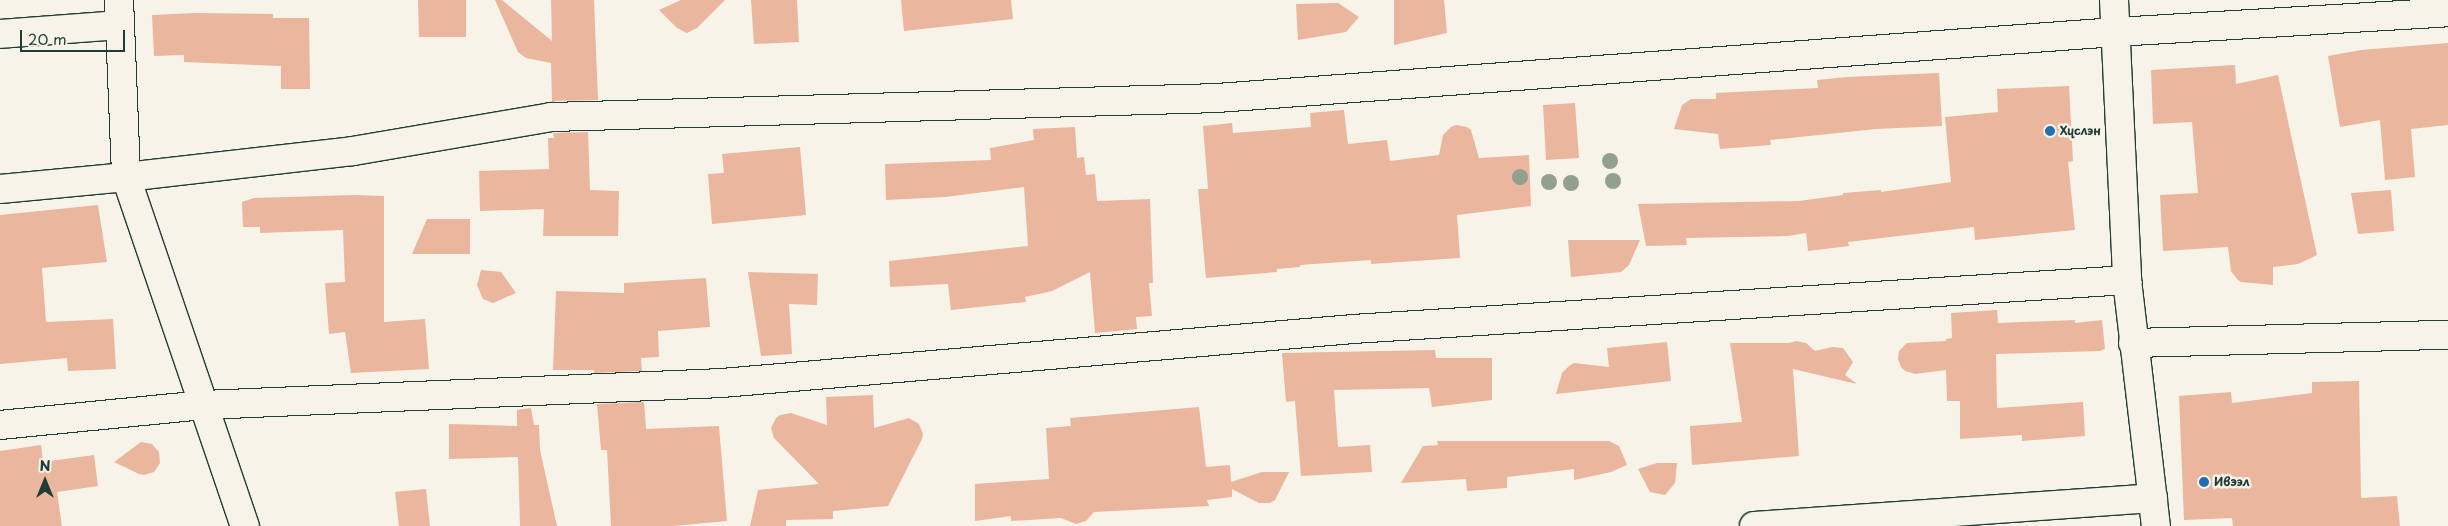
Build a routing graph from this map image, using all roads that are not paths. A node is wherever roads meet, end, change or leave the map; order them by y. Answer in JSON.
{"nodes":[{"id":1,"x":2114,"y":0,"type":"edge"},
{"id":2,"x":2448,"y":12,"type":"edge"},
{"id":3,"x":119,"y":13,"type":"edge"},
{"id":4,"x":2116,"y":32,"type":"junction"},
{"id":5,"x":0,"y":34,"type":"edge"},
{"id":6,"x":126,"y":177,"type":"junction"},
{"id":7,"x":0,"y":188,"type":"edge"},
{"id":8,"x":2127,"y":280,"type":"junction"},
{"id":9,"x":2448,"y":335,"type":"edge"},
{"id":10,"x":2133,"y":343,"type":"junction"},
{"id":11,"x":204,"y":405,"type":"junction"},
{"id":12,"x":0,"y":425,"type":"edge"},
{"id":13,"x":2153,"y":498,"type":"junction"},
{"id":14,"x":245,"y":526,"type":"edge"},
{"id":15,"x":1754,"y":526,"type":"edge"},
{"id":16,"x":2156,"y":526,"type":"edge"}],
"edges":[{"from":1,"to":4,"type":"street"},
{"from":2,"to":4,"type":"street"},
{"from":3,"to":5,"type":"street"},
{"from":3,"to":6,"type":"street"},
{"from":4,"to":6,"type":"street"},
{"from":4,"to":8,"type":"street"},
{"from":6,"to":7,"type":"street"},
{"from":6,"to":11,"type":"street"},
{"from":8,"to":10,"type":"street"},
{"from":8,"to":11,"type":"street"},
{"from":9,"to":10,"type":"street"},
{"from":10,"to":13,"type":"street"},
{"from":11,"to":12,"type":"street"},
{"from":11,"to":14,"type":"street"},
{"from":13,"to":15,"type":"street"},
{"from":13,"to":16,"type":"street"}]}
